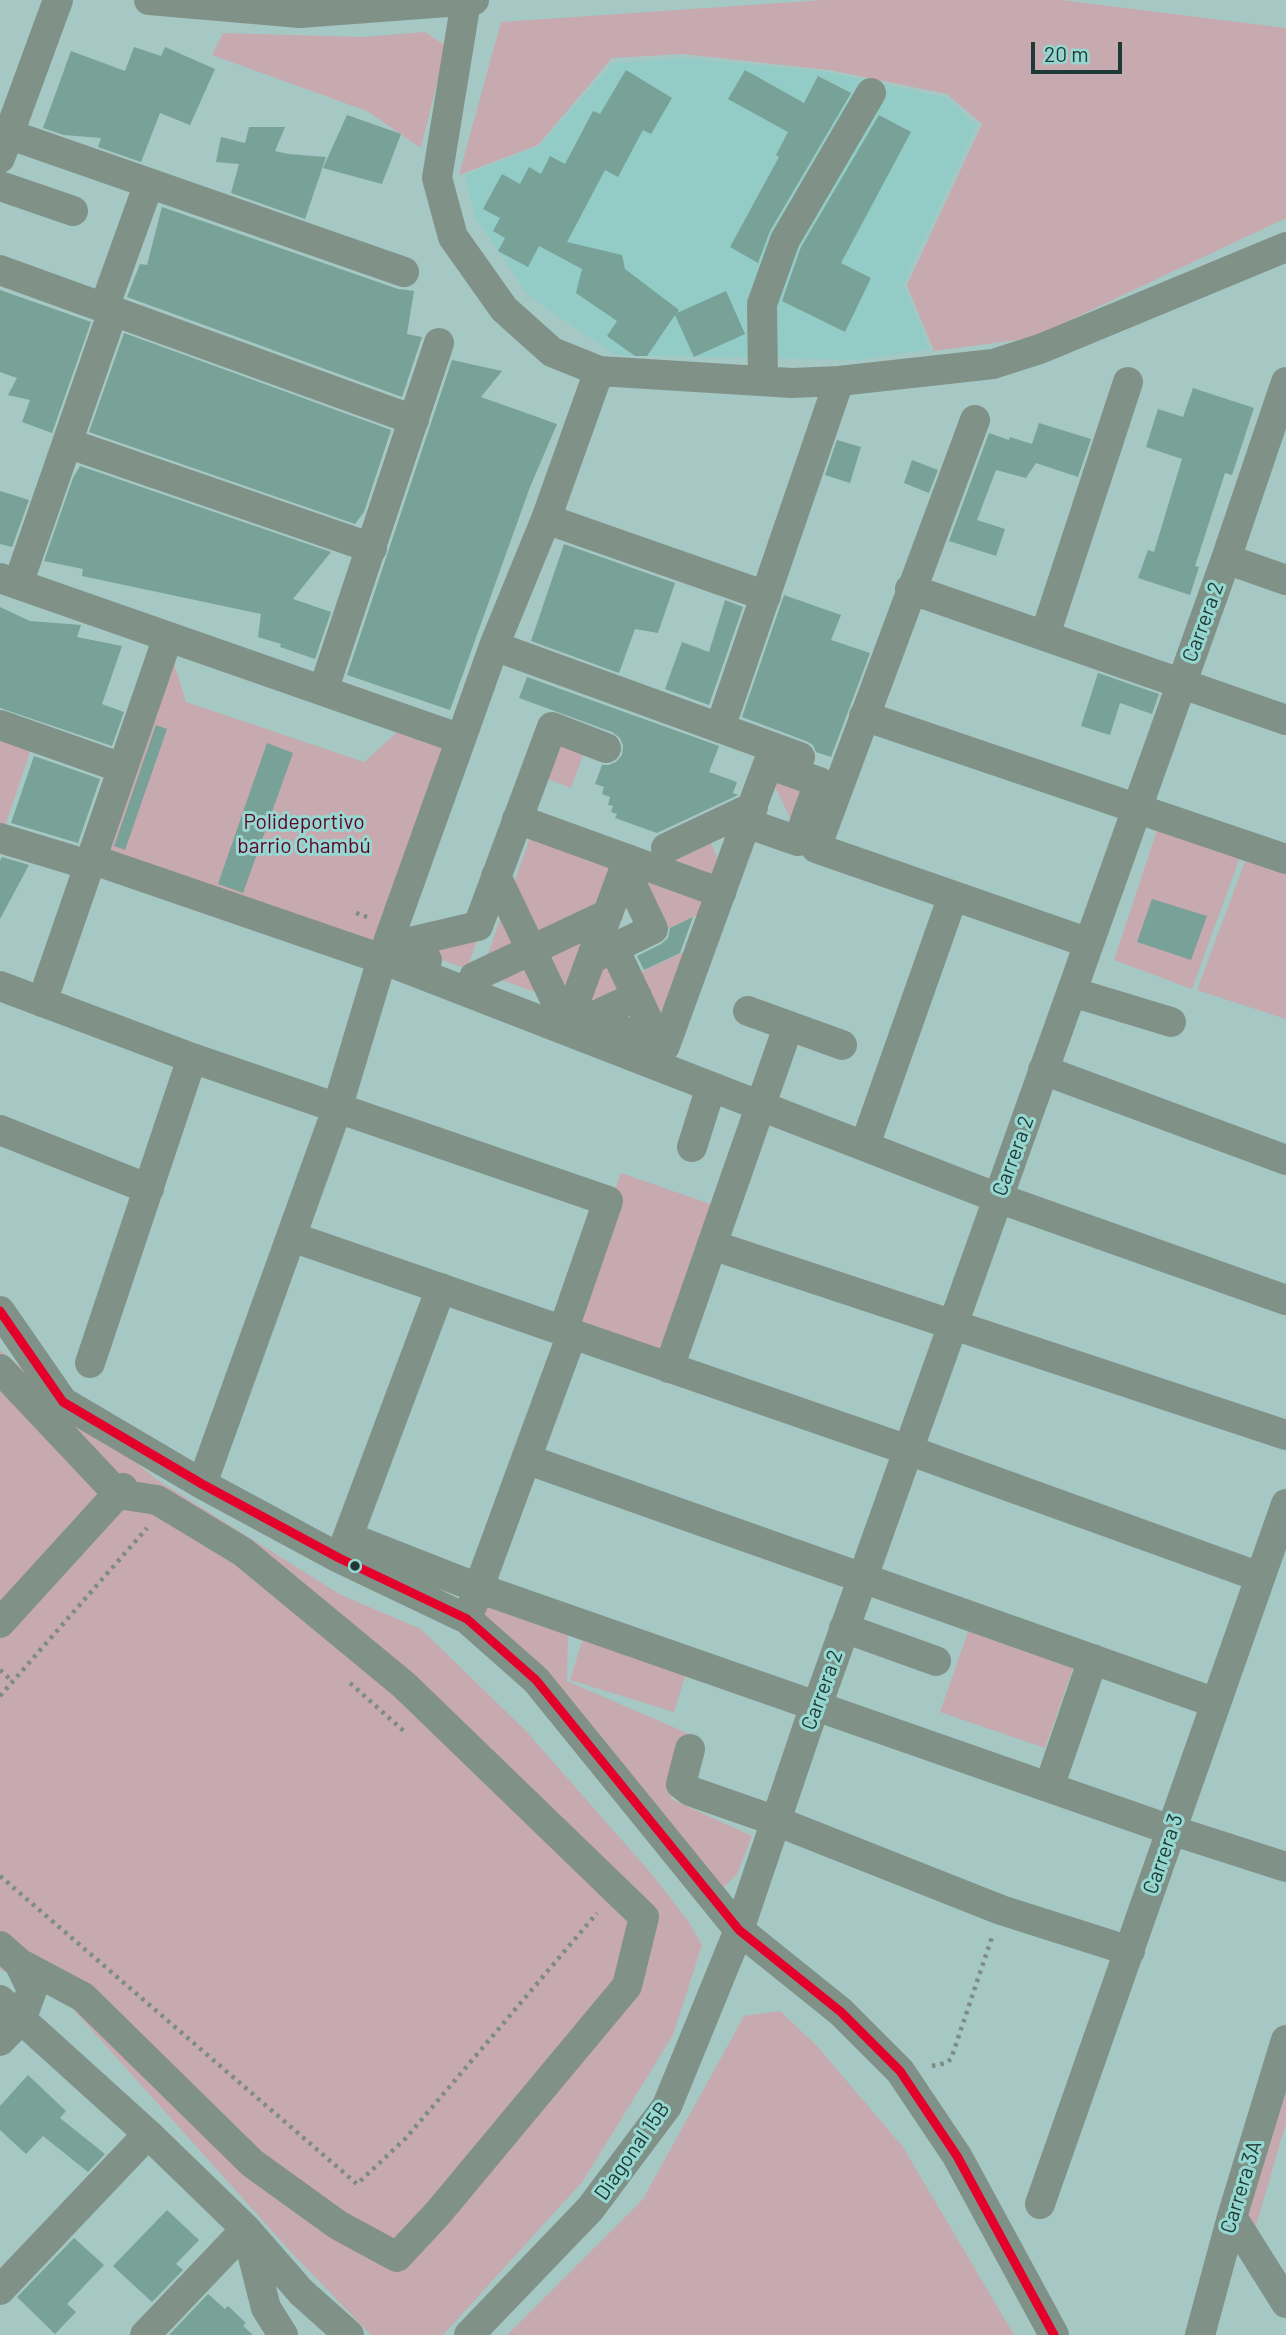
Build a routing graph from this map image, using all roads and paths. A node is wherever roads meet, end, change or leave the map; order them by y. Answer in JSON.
{"nodes":[{"id":1,"x":58,"y":0,"type":"edge"},
{"id":2,"x":149,"y":0,"type":"edge"},
{"id":3,"x":474,"y":0,"type":"edge"},
{"id":4,"x":466,"y":1,"type":"edge"},
{"id":5,"x":871,"y":93,"type":"dead end"},
{"id":6,"x":4,"y":146,"type":"edge"},
{"id":7,"x":149,"y":183,"type":"junction"},
{"id":8,"x":0,"y":187,"type":"edge"},
{"id":9,"x":73,"y":211,"type":"dead end"},
{"id":10,"x":1286,"y":247,"type":"edge"},
{"id":11,"x":0,"y":270,"type":"edge"},
{"id":12,"x":404,"y":272,"type":"dead end"},
{"id":13,"x":108,"y":310,"type":"junction"},
{"id":14,"x":439,"y":343,"type":"dead end"},
{"id":15,"x":599,"y":371,"type":"junction"},
{"id":16,"x":763,"y":381,"type":"junction"},
{"id":17,"x":839,"y":381,"type":"junction"},
{"id":18,"x":1128,"y":382,"type":"dead end"},
{"id":19,"x":1285,"y":387,"type":"edge"},
{"id":20,"x":414,"y":420,"type":"junction"},
{"id":21,"x":975,"y":420,"type":"dead end"},
{"id":22,"x":66,"y":443,"type":"junction"},
{"id":23,"x":546,"y":519,"type":"junction"},
{"id":24,"x":372,"y":548,"type":"junction"},
{"id":25,"x":1226,"y":559,"type":"junction"},
{"id":26,"x":1286,"y":580,"type":"edge"},
{"id":27,"x":9,"y":581,"type":"edge"},
{"id":28,"x":910,"y":589,"type":"junction"},
{"id":29,"x":766,"y":596,"type":"junction"},
{"id":30,"x":1045,"y":635,"type":"junction"},
{"id":31,"x":168,"y":636,"type":"junction"},
{"id":32,"x":494,"y":646,"type":"junction"},
{"id":33,"x":1182,"y":682,"type":"junction"},
{"id":34,"x":323,"y":691,"type":"junction"},
{"id":35,"x":864,"y":716,"type":"junction"},
{"id":36,"x":1286,"y":720,"type":"edge"},
{"id":37,"x":0,"y":726,"type":"edge"},
{"id":38,"x":720,"y":728,"type":"junction"},
{"id":39,"x":461,"y":739,"type":"junction"},
{"id":40,"x":606,"y":748,"type":"dead end"},
{"id":41,"x":122,"y":768,"type":"junction"},
{"id":42,"x":843,"y":773,"type":"junction"},
{"id":43,"x":1137,"y":810,"type":"junction"},
{"id":44,"x":517,"y":819,"type":"junction"},
{"id":45,"x":709,"y":827,"type":"junction"},
{"id":46,"x":0,"y":838,"type":"edge"},
{"id":47,"x":666,"y":848,"type":"dead end"},
{"id":48,"x":1286,"y":859,"type":"edge"},
{"id":49,"x":92,"y":862,"type":"junction"},
{"id":50,"x":626,"y":864,"type":"junction"},
{"id":51,"x":496,"y":876,"type":"junction"},
{"id":52,"x":725,"y":881,"type":"junction"},
{"id":53,"x":953,"y":896,"type":"junction"},
{"id":54,"x":608,"y":914,"type":"junction"},
{"id":55,"x":1089,"y":943,"type":"junction"},
{"id":56,"x":532,"y":950,"type":"junction"},
{"id":57,"x":603,"y":954,"type":"junction"},
{"id":58,"x":382,"y":959,"type":"junction"},
{"id":59,"x":474,"y":978,"type":"junction"},
{"id":60,"x":0,"y":986,"type":"edge"},
{"id":61,"x":1072,"y":992,"type":"junction"},
{"id":62,"x":637,"y":996,"type":"junction"},
{"id":63,"x":42,"y":1002,"type":"junction"},
{"id":64,"x":748,"y":1011,"type":"dead end"},
{"id":65,"x":573,"y":1013,"type":"junction"},
{"id":66,"x":1171,"y":1022,"type":"dead end"},
{"id":67,"x":788,"y":1027,"type":"junction"},
{"id":68,"x":659,"y":1044,"type":"junction"},
{"id":69,"x":842,"y":1045,"type":"dead end"},
{"id":70,"x":192,"y":1058,"type":"junction"},
{"id":71,"x":1044,"y":1070,"type":"junction"},
{"id":72,"x":711,"y":1087,"type":"junction"},
{"id":73,"x":760,"y":1107,"type":"junction"},
{"id":74,"x":337,"y":1109,"type":"junction"},
{"id":75,"x":0,"y":1130,"type":"edge"},
{"id":76,"x":865,"y":1145,"type":"junction"},
{"id":77,"x":692,"y":1147,"type":"dead end"},
{"id":78,"x":1286,"y":1160,"type":"edge"},
{"id":79,"x":149,"y":1189,"type":"junction"},
{"id":80,"x":998,"y":1198,"type":"junction"},
{"id":81,"x":292,"y":1237,"type":"junction"},
{"id":82,"x":712,"y":1245,"type":"junction"},
{"id":83,"x":440,"y":1288,"type":"junction"},
{"id":84,"x":1286,"y":1300,"type":"edge"},
{"id":85,"x":1,"y":1316,"type":"edge"},
{"id":86,"x":953,"y":1325,"type":"junction"},
{"id":87,"x":568,"y":1332,"type":"junction"},
{"id":88,"x":90,"y":1363,"type":"dead end"},
{"id":89,"x":669,"y":1368,"type":"junction"},
{"id":90,"x":0,"y":1369,"type":"edge"},
{"id":91,"x":1286,"y":1435,"type":"edge"},
{"id":92,"x":908,"y":1450,"type":"junction"},
{"id":93,"x":526,"y":1459,"type":"junction"},
{"id":94,"x":132,"y":1478,"type":"junction"},
{"id":95,"x":202,"y":1484,"type":"junction"},
{"id":96,"x":1286,"y":1504,"type":"edge"},
{"id":97,"x":156,"y":1527,"type":"dead end"},
{"id":98,"x":344,"y":1547,"type":"junction"},
{"id":99,"x":863,"y":1577,"type":"junction"},
{"id":100,"x":1260,"y":1577,"type":"junction"},
{"id":101,"x":478,"y":1588,"type":"junction"},
{"id":102,"x":467,"y":1619,"type":"junction"},
{"id":103,"x":0,"y":1623,"type":"edge"},
{"id":104,"x":845,"y":1629,"type":"junction"},
{"id":105,"x":1093,"y":1659,"type":"junction"},
{"id":106,"x":936,"y":1661,"type":"dead end"},
{"id":107,"x":0,"y":1670,"type":"edge"},
{"id":108,"x":346,"y":1679,"type":"dead end"},
{"id":109,"x":12,"y":1681,"type":"junction"},
{"id":110,"x":0,"y":1696,"type":"edge"},
{"id":111,"x":1216,"y":1703,"type":"junction"},
{"id":112,"x":817,"y":1706,"type":"junction"},
{"id":113,"x":416,"y":1742,"type":"dead end"},
{"id":114,"x":690,"y":1749,"type":"dead end"},
{"id":115,"x":1049,"y":1787,"type":"junction"},
{"id":116,"x":776,"y":1821,"type":"junction"},
{"id":117,"x":1171,"y":1830,"type":"junction"},
{"id":118,"x":1286,"y":1867,"type":"edge"},
{"id":119,"x":0,"y":1876,"type":"edge"},
{"id":120,"x":606,"y":1902,"type":"dead end"},
{"id":121,"x":1001,"y":1910,"type":"junction"},
{"id":122,"x":739,"y":1930,"type":"junction"},
{"id":123,"x":1130,"y":1951,"type":"junction"},
{"id":124,"x":10,"y":1954,"type":"edge"},
{"id":125,"x":10,"y":2010,"type":"edge"},
{"id":126,"x":1286,"y":2040,"type":"edge"},
{"id":127,"x":0,"y":2041,"type":"edge"},
{"id":128,"x":939,"y":2066,"type":"dead end"},
{"id":129,"x":148,"y":2134,"type":"junction"},
{"id":130,"x":1040,"y":2204,"type":"dead end"},
{"id":131,"x":1232,"y":2217,"type":"junction"},
{"id":132,"x":246,"y":2229,"type":"junction"},
{"id":133,"x":0,"y":2290,"type":"edge"},
{"id":134,"x":1286,"y":2302,"type":"edge"},
{"id":135,"x":145,"y":2335,"type":"edge"},
{"id":136,"x":283,"y":2335,"type":"edge"},
{"id":137,"x":349,"y":2335,"type":"edge"},
{"id":138,"x":469,"y":2335,"type":"edge"},
{"id":139,"x":1054,"y":2335,"type":"edge"},
{"id":140,"x":1200,"y":2335,"type":"edge"}],
"edges":[{"from":1,"to":6,"type":"street"},
{"from":2,"to":4,"type":"street"},
{"from":3,"to":4,"type":"street"},
{"from":4,"to":15,"type":"street"},
{"from":5,"to":16,"type":"street"},
{"from":6,"to":7,"type":"street"},
{"from":7,"to":12,"type":"street"},
{"from":7,"to":13,"type":"street"},
{"from":8,"to":9,"type":"street"},
{"from":10,"to":17,"type":"street"},
{"from":11,"to":13,"type":"street"},
{"from":13,"to":20,"type":"street"},
{"from":13,"to":22,"type":"street"},
{"from":14,"to":20,"type":"street"},
{"from":15,"to":16,"type":"street"},
{"from":15,"to":23,"type":"street"},
{"from":16,"to":17,"type":"street"},
{"from":17,"to":29,"type":"street"},
{"from":18,"to":30,"type":"street"},
{"from":19,"to":25,"type":"street","name":"Carrera 2"},
{"from":20,"to":24,"type":"street"},
{"from":21,"to":28,"type":"street"},
{"from":22,"to":24,"type":"street"},
{"from":22,"to":27,"type":"street"},
{"from":23,"to":29,"type":"street"},
{"from":23,"to":32,"type":"street"},
{"from":24,"to":34,"type":"street"},
{"from":25,"to":26,"type":"street"},
{"from":25,"to":33,"type":"street","name":"Carrera 2"},
{"from":27,"to":31,"type":"street"},
{"from":28,"to":30,"type":"street"},
{"from":28,"to":35,"type":"street"},
{"from":29,"to":38,"type":"street"},
{"from":30,"to":33,"type":"street"},
{"from":31,"to":34,"type":"street"},
{"from":31,"to":41,"type":"street"},
{"from":32,"to":38,"type":"street"},
{"from":32,"to":39,"type":"street"},
{"from":33,"to":36,"type":"street"},
{"from":33,"to":43,"type":"street","name":"Carrera 2"},
{"from":34,"to":39,"type":"street"},
{"from":35,"to":42,"type":"street"},
{"from":35,"to":43,"type":"street"},
{"from":37,"to":41,"type":"street"},
{"from":38,"to":42,"type":"street"},
{"from":39,"to":58,"type":"street"},
{"from":40,"to":44,"type":"street"},
{"from":41,"to":49,"type":"street"},
{"from":42,"to":53,"type":"street"},
{"from":43,"to":48,"type":"street"},
{"from":43,"to":55,"type":"street","name":"Carrera 2"},
{"from":44,"to":50,"type":"street"},
{"from":44,"to":51,"type":"street"},
{"from":45,"to":47,"type":"street"},
{"from":45,"to":52,"type":"street"},
{"from":45,"to":52,"type":"street"},
{"from":46,"to":49,"type":"street"},
{"from":49,"to":58,"type":"street"},
{"from":49,"to":63,"type":"street"},
{"from":50,"to":52,"type":"street"},
{"from":50,"to":54,"type":"street"},
{"from":50,"to":57,"type":"street"},
{"from":51,"to":56,"type":"street"},
{"from":51,"to":59,"type":"street"},
{"from":52,"to":68,"type":"street"},
{"from":53,"to":55,"type":"street"},
{"from":53,"to":76,"type":"street"},
{"from":54,"to":56,"type":"street"},
{"from":54,"to":57,"type":"street"},
{"from":55,"to":61,"type":"street","name":"Carrera 2"},
{"from":56,"to":59,"type":"street"},
{"from":56,"to":65,"type":"street"},
{"from":57,"to":62,"type":"street"},
{"from":57,"to":65,"type":"street"},
{"from":58,"to":72,"type":"street"},
{"from":58,"to":74,"type":"street"},
{"from":59,"to":65,"type":"street"},
{"from":60,"to":63,"type":"street"},
{"from":61,"to":66,"type":"street"},
{"from":61,"to":71,"type":"street","name":"Carrera 2"},
{"from":62,"to":65,"type":"street"},
{"from":62,"to":68,"type":"street"},
{"from":63,"to":70,"type":"street"},
{"from":64,"to":67,"type":"street"},
{"from":65,"to":68,"type":"street"},
{"from":67,"to":69,"type":"street"},
{"from":67,"to":73,"type":"street"},
{"from":70,"to":74,"type":"street"},
{"from":70,"to":79,"type":"street"},
{"from":71,"to":78,"type":"street"},
{"from":71,"to":80,"type":"street","name":"Carrera 2"},
{"from":72,"to":73,"type":"street"},
{"from":72,"to":77,"type":"street"},
{"from":73,"to":76,"type":"street"},
{"from":73,"to":82,"type":"street"},
{"from":74,"to":81,"type":"street"},
{"from":74,"to":87,"type":"street"},
{"from":75,"to":79,"type":"street"},
{"from":76,"to":80,"type":"street"},
{"from":79,"to":88,"type":"street"},
{"from":80,"to":84,"type":"street"},
{"from":80,"to":86,"type":"street","name":"Carrera 2"},
{"from":81,"to":83,"type":"street"},
{"from":81,"to":95,"type":"street"},
{"from":82,"to":86,"type":"street"},
{"from":82,"to":89,"type":"street"},
{"from":83,"to":87,"type":"street"},
{"from":83,"to":98,"type":"street"},
{"from":85,"to":94,"type":"street"},
{"from":86,"to":91,"type":"street"},
{"from":86,"to":92,"type":"street","name":"Carrera 2"},
{"from":87,"to":89,"type":"street"},
{"from":87,"to":93,"type":"street"},
{"from":89,"to":92,"type":"street"},
{"from":90,"to":94,"type":"street"},
{"from":92,"to":99,"type":"street","name":"Carrera 2"},
{"from":92,"to":100,"type":"street"},
{"from":93,"to":99,"type":"street"},
{"from":93,"to":101,"type":"street"},
{"from":94,"to":95,"type":"street"},
{"from":94,"to":103,"type":"street"},
{"from":94,"to":124,"type":"street"},
{"from":95,"to":98,"type":"street"},
{"from":96,"to":100,"type":"street","name":"Carrera 3"},
{"from":97,"to":109,"type":"path"},
{"from":98,"to":101,"type":"street"},
{"from":98,"to":102,"type":"street"},
{"from":99,"to":104,"type":"street","name":"Carrera 2"},
{"from":99,"to":105,"type":"street"},
{"from":100,"to":111,"type":"street","name":"Carrera 3"},
{"from":101,"to":102,"type":"street"},
{"from":101,"to":112,"type":"street"},
{"from":102,"to":122,"type":"street"},
{"from":104,"to":106,"type":"street"},
{"from":104,"to":112,"type":"street","name":"Carrera 2"},
{"from":105,"to":111,"type":"street"},
{"from":105,"to":115,"type":"street"},
{"from":107,"to":109,"type":"path"},
{"from":108,"to":113,"type":"path"},
{"from":109,"to":110,"type":"path"},
{"from":111,"to":117,"type":"street","name":"Carrera 3"},
{"from":112,"to":115,"type":"street"},
{"from":112,"to":116,"type":"street","name":"Carrera 2"},
{"from":114,"to":116,"type":"street"},
{"from":115,"to":117,"type":"street"},
{"from":116,"to":121,"type":"street"},
{"from":116,"to":122,"type":"street","name":"Carrera 2"},
{"from":117,"to":118,"type":"street"},
{"from":117,"to":123,"type":"street","name":"Carrera 3"},
{"from":119,"to":120,"type":"path"},
{"from":121,"to":123,"type":"street"},
{"from":121,"to":128,"type":"path"},
{"from":122,"to":138,"type":"street","name":"Diagonal 15B"},
{"from":122,"to":139,"type":"street"},
{"from":123,"to":130,"type":"street","name":"Carrera 3"},
{"from":124,"to":125,"type":"street"},
{"from":125,"to":127,"type":"street"},
{"from":125,"to":129,"type":"street"},
{"from":126,"to":131,"type":"street","name":"Carrera 3A"},
{"from":129,"to":132,"type":"street"},
{"from":129,"to":133,"type":"street"},
{"from":131,"to":134,"type":"street"},
{"from":131,"to":140,"type":"street","name":"Carrera 3A"},
{"from":132,"to":135,"type":"street"},
{"from":132,"to":136,"type":"street"},
{"from":132,"to":137,"type":"street"}]}
